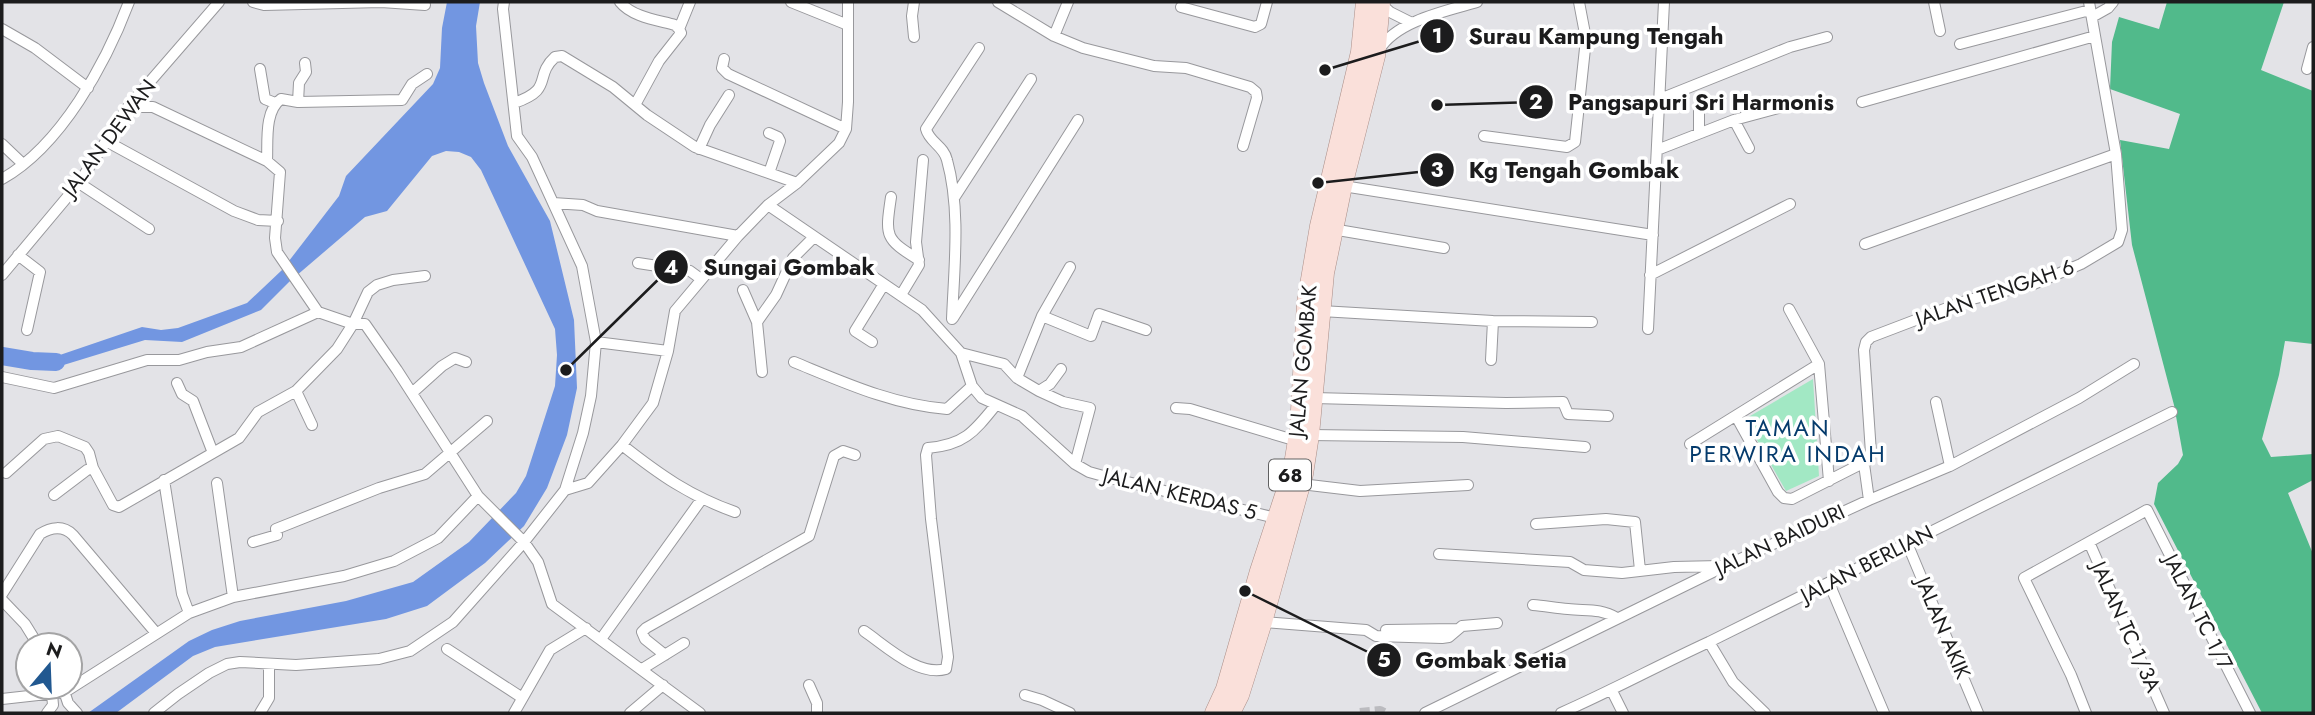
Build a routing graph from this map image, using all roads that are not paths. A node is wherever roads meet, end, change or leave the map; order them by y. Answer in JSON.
{"nodes":[{"id":1,"x":130,"y":2,"type":"edge"},
{"id":2,"x":219,"y":2,"type":"edge"},
{"id":3,"x":253,"y":2,"type":"edge"},
{"id":4,"x":504,"y":2,"type":"edge"},
{"id":5,"x":620,"y":2,"type":"edge"},
{"id":6,"x":690,"y":2,"type":"edge"},
{"id":7,"x":791,"y":2,"type":"edge"},
{"id":8,"x":848,"y":2,"type":"edge"},
{"id":9,"x":914,"y":2,"type":"edge"},
{"id":10,"x":998,"y":2,"type":"edge"},
{"id":11,"x":1068,"y":2,"type":"edge"},
{"id":12,"x":1267,"y":2,"type":"edge"},
{"id":13,"x":1477,"y":2,"type":"edge"},
{"id":14,"x":1579,"y":2,"type":"edge"},
{"id":15,"x":1664,"y":2,"type":"edge"},
{"id":16,"x":1934,"y":2,"type":"edge"},
{"id":17,"x":2113,"y":2,"type":"edge"},
{"id":18,"x":1376,"y":3,"type":"edge"},
{"id":19,"x":425,"y":5,"type":"dead end"},
{"id":20,"x":1181,"y":7,"type":"dead end"},
{"id":21,"x":2090,"y":10,"type":"edge"},
{"id":22,"x":1412,"y":23,"type":"junction"},
{"id":23,"x":848,"y":25,"type":"junction"},
{"id":24,"x":2,"y":29,"type":"edge"},
{"id":25,"x":679,"y":29,"type":"junction"},
{"id":26,"x":1940,"y":31,"type":"dead end"},
{"id":27,"x":1054,"y":36,"type":"junction"},
{"id":28,"x":2095,"y":36,"type":"junction"},
{"id":29,"x":914,"y":37,"type":"dead end"},
{"id":30,"x":1827,"y":37,"type":"dead end"},
{"id":31,"x":1960,"y":44,"type":"dead end"},
{"id":32,"x":2313,"y":47,"type":"edge"},
{"id":33,"x":979,"y":48,"type":"dead end"},
{"id":34,"x":1376,"y":56,"type":"junction"},
{"id":35,"x":724,"y":60,"type":"dead end"},
{"id":36,"x":304,"y":63,"type":"dead end"},
{"id":37,"x":260,"y":69,"type":"dead end"},
{"id":38,"x":2307,"y":69,"type":"dead end"},
{"id":39,"x":427,"y":74,"type":"dead end"},
{"id":40,"x":1031,"y":79,"type":"dead end"},
{"id":41,"x":88,"y":88,"type":"junction"},
{"id":42,"x":729,"y":95,"type":"dead end"},
{"id":43,"x":1660,"y":99,"type":"junction"},
{"id":44,"x":298,"y":102,"type":"junction"},
{"id":45,"x":1862,"y":102,"type":"dead end"},
{"id":46,"x":275,"y":103,"type":"junction"},
{"id":47,"x":514,"y":103,"type":"junction"},
{"id":48,"x":1793,"y":104,"type":"dead end"},
{"id":49,"x":635,"y":105,"type":"junction"},
{"id":50,"x":1699,"y":106,"type":"dead end"},
{"id":51,"x":128,"y":107,"type":"junction"},
{"id":52,"x":1078,"y":120,"type":"dead end"},
{"id":53,"x":1734,"y":120,"type":"junction"},
{"id":54,"x":846,"y":129,"type":"junction"},
{"id":55,"x":769,"y":133,"type":"dead end"},
{"id":56,"x":1699,"y":134,"type":"junction"},
{"id":57,"x":1484,"y":136,"type":"dead end"},
{"id":58,"x":106,"y":141,"type":"junction"},
{"id":59,"x":2,"y":144,"type":"edge"},
{"id":60,"x":1243,"y":146,"type":"dead end"},
{"id":61,"x":1749,"y":148,"type":"dead end"},
{"id":62,"x":699,"y":149,"type":"junction"},
{"id":63,"x":1657,"y":150,"type":"junction"},
{"id":64,"x":2116,"y":154,"type":"junction"},
{"id":65,"x":923,"y":160,"type":"dead end"},
{"id":66,"x":267,"y":161,"type":"junction"},
{"id":67,"x":23,"y":164,"type":"junction"},
{"id":68,"x":769,"y":173,"type":"junction"},
{"id":69,"x":2,"y":179,"type":"edge"},
{"id":70,"x":79,"y":183,"type":"junction"},
{"id":71,"x":797,"y":183,"type":"junction"},
{"id":72,"x":1343,"y":186,"type":"junction"},
{"id":73,"x":891,"y":197,"type":"dead end"},
{"id":74,"x":954,"y":198,"type":"junction"},
{"id":75,"x":553,"y":203,"type":"junction"},
{"id":76,"x":1790,"y":204,"type":"dead end"},
{"id":77,"x":768,"y":205,"type":"junction"},
{"id":78,"x":278,"y":221,"type":"junction"},
{"id":79,"x":149,"y":229,"type":"dead end"},
{"id":80,"x":1332,"y":229,"type":"junction"},
{"id":81,"x":1653,"y":235,"type":"junction"},
{"id":82,"x":738,"y":236,"type":"junction"},
{"id":83,"x":814,"y":237,"type":"junction"},
{"id":84,"x":1865,"y":244,"type":"dead end"},
{"id":85,"x":1444,"y":248,"type":"dead end"},
{"id":86,"x":18,"y":255,"type":"junction"},
{"id":87,"x":919,"y":260,"type":"junction"},
{"id":88,"x":638,"y":263,"type":"dead end"},
{"id":89,"x":1070,"y":267,"type":"dead end"},
{"id":90,"x":2,"y":275,"type":"edge"},
{"id":91,"x":1650,"y":275,"type":"junction"},
{"id":92,"x":425,"y":276,"type":"dead end"},
{"id":93,"x":701,"y":279,"type":"junction"},
{"id":94,"x":884,"y":284,"type":"junction"},
{"id":95,"x":743,"y":290,"type":"dead end"},
{"id":96,"x":901,"y":295,"type":"junction"},
{"id":97,"x":1789,"y":309,"type":"dead end"},
{"id":98,"x":1321,"y":311,"type":"junction"},
{"id":99,"x":318,"y":312,"type":"junction"},
{"id":100,"x":1042,"y":316,"type":"junction"},
{"id":101,"x":952,"y":319,"type":"junction"},
{"id":102,"x":1493,"y":321,"type":"junction"},
{"id":103,"x":757,"y":322,"type":"junction"},
{"id":104,"x":1592,"y":322,"type":"dead end"},
{"id":105,"x":353,"y":324,"type":"junction"},
{"id":106,"x":27,"y":330,"type":"dead end"},
{"id":107,"x":1146,"y":330,"type":"dead end"},
{"id":108,"x":1648,"y":330,"type":"dead end"},
{"id":109,"x":944,"y":333,"type":"junction"},
{"id":110,"x":596,"y":342,"type":"junction"},
{"id":111,"x":872,"y":342,"type":"dead end"},
{"id":112,"x":668,"y":351,"type":"junction"},
{"id":113,"x":961,"y":353,"type":"junction"},
{"id":114,"x":1492,"y":360,"type":"dead end"},
{"id":115,"x":466,"y":362,"type":"dead end"},
{"id":116,"x":794,"y":362,"type":"dead end"},
{"id":117,"x":1819,"y":364,"type":"junction"},
{"id":118,"x":2134,"y":364,"type":"dead end"},
{"id":119,"x":1061,"y":369,"type":"dead end"},
{"id":120,"x":762,"y":372,"type":"dead end"},
{"id":121,"x":2,"y":377,"type":"edge"},
{"id":122,"x":1017,"y":377,"type":"junction"},
{"id":123,"x":177,"y":383,"type":"dead end"},
{"id":124,"x":972,"y":386,"type":"junction"},
{"id":125,"x":296,"y":391,"type":"junction"},
{"id":126,"x":1039,"y":391,"type":"junction"},
{"id":127,"x":412,"y":393,"type":"junction"},
{"id":128,"x":1314,"y":398,"type":"junction"},
{"id":129,"x":1936,"y":402,"type":"dead end"},
{"id":130,"x":995,"y":405,"type":"junction"},
{"id":131,"x":1176,"y":408,"type":"dead end"},
{"id":132,"x":2172,"y":412,"type":"dead end"},
{"id":133,"x":1736,"y":415,"type":"junction"},
{"id":134,"x":1608,"y":416,"type":"dead end"},
{"id":135,"x":487,"y":421,"type":"dead end"},
{"id":136,"x":312,"y":425,"type":"dead end"},
{"id":137,"x":1304,"y":438,"type":"junction"},
{"id":138,"x":1690,"y":444,"type":"dead end"},
{"id":139,"x":622,"y":445,"type":"junction"},
{"id":140,"x":1585,"y":447,"type":"dead end"},
{"id":141,"x":213,"y":453,"type":"junction"},
{"id":142,"x":451,"y":454,"type":"junction"},
{"id":143,"x":855,"y":455,"type":"dead end"},
{"id":144,"x":1075,"y":464,"type":"junction"},
{"id":145,"x":1864,"y":464,"type":"junction"},
{"id":146,"x":1950,"y":466,"type":"junction"},
{"id":147,"x":93,"y":468,"type":"junction"},
{"id":148,"x":6,"y":473,"type":"dead end"},
{"id":149,"x":164,"y":480,"type":"junction"},
{"id":150,"x":1829,"y":481,"type":"junction"},
{"id":151,"x":217,"y":483,"type":"dead end"},
{"id":152,"x":1301,"y":484,"type":"junction"},
{"id":153,"x":1468,"y":485,"type":"dead end"},
{"id":154,"x":565,"y":490,"type":"junction"},
{"id":155,"x":54,"y":495,"type":"dead end"},
{"id":156,"x":478,"y":496,"type":"junction"},
{"id":157,"x":701,"y":499,"type":"junction"},
{"id":158,"x":1869,"y":500,"type":"junction"},
{"id":159,"x":735,"y":513,"type":"dead end"},
{"id":160,"x":1276,"y":518,"type":"junction"},
{"id":161,"x":1536,"y":524,"type":"dead end"},
{"id":162,"x":521,"y":539,"type":"junction"},
{"id":163,"x":2089,"y":541,"type":"junction"},
{"id":164,"x":253,"y":542,"type":"dead end"},
{"id":165,"x":1907,"y":543,"type":"junction"},
{"id":166,"x":1439,"y":554,"type":"dead end"},
{"id":167,"x":1725,"y":566,"type":"junction"},
{"id":168,"x":1640,"y":570,"type":"junction"},
{"id":169,"x":1829,"y":583,"type":"junction"},
{"id":170,"x":2,"y":594,"type":"edge"},
{"id":171,"x":233,"y":597,"type":"junction"},
{"id":172,"x":2,"y":600,"type":"edge"},
{"id":173,"x":1533,"y":605,"type":"dead end"},
{"id":174,"x":189,"y":613,"type":"junction"},
{"id":175,"x":1617,"y":618,"type":"junction"},
{"id":176,"x":1263,"y":622,"type":"junction"},
{"id":177,"x":1497,"y":623,"type":"dead end"},
{"id":178,"x":586,"y":628,"type":"junction"},
{"id":179,"x":29,"y":631,"type":"edge"},
{"id":180,"x":864,"y":631,"type":"dead end"},
{"id":181,"x":156,"y":633,"type":"junction"},
{"id":182,"x":601,"y":639,"type":"junction"},
{"id":183,"x":1709,"y":642,"type":"junction"},
{"id":184,"x":684,"y":643,"type":"dead end"},
{"id":185,"x":447,"y":649,"type":"dead end"},
{"id":186,"x":665,"y":655,"type":"junction"},
{"id":187,"x":269,"y":664,"type":"junction"},
{"id":188,"x":642,"y":669,"type":"junction"},
{"id":189,"x":84,"y":681,"type":"edge"},
{"id":190,"x":663,"y":685,"type":"junction"},
{"id":191,"x":809,"y":685,"type":"dead end"},
{"id":192,"x":1612,"y":691,"type":"junction"},
{"id":193,"x":1025,"y":695,"type":"dead end"},
{"id":194,"x":522,"y":697,"type":"junction"},
{"id":195,"x":692,"y":711,"type":"edge"},
{"id":196,"x":634,"y":712,"type":"edge"},
{"id":197,"x":154,"y":713,"type":"edge"},
{"id":198,"x":260,"y":713,"type":"edge"},
{"id":199,"x":514,"y":713,"type":"edge"},
{"id":200,"x":817,"y":713,"type":"edge"},
{"id":201,"x":1070,"y":713,"type":"edge"},
{"id":202,"x":1214,"y":713,"type":"edge"},
{"id":203,"x":1231,"y":713,"type":"edge"},
{"id":204,"x":1425,"y":713,"type":"edge"},
{"id":205,"x":1561,"y":713,"type":"edge"},
{"id":206,"x":1623,"y":713,"type":"edge"},
{"id":207,"x":1765,"y":713,"type":"edge"},
{"id":208,"x":1884,"y":713,"type":"edge"},
{"id":209,"x":1978,"y":713,"type":"edge"},
{"id":210,"x":2086,"y":713,"type":"edge"},
{"id":211,"x":2164,"y":713,"type":"edge"},
{"id":212,"x":2250,"y":713,"type":"edge"}],
"edges":[{"from":1,"to":41,"type":"street"},
{"from":2,"to":51,"type":"street","name":"JALAN DEWAN"},
{"from":3,"to":19,"type":"street"},
{"from":4,"to":47,"type":"street"},
{"from":5,"to":25,"type":"street"},
{"from":6,"to":25,"type":"street"},
{"from":7,"to":23,"type":"street"},
{"from":8,"to":23,"type":"street"},
{"from":9,"to":29,"type":"street"},
{"from":10,"to":27,"type":"street"},
{"from":11,"to":27,"type":"street"},
{"from":12,"to":20,"type":"street"},
{"from":13,"to":22,"type":"street"},
{"from":14,"to":57,"type":"street"},
{"from":15,"to":43,"type":"street"},
{"from":16,"to":26,"type":"street"},
{"from":17,"to":21,"type":"street"},
{"from":18,"to":22,"type":"street"},
{"from":18,"to":34,"type":"main road","name":"JALAN GOMBAK","number":"68"},
{"from":18,"to":137,"type":"main road","name":"JALAN GOMBAK","number":"68"},
{"from":21,"to":28,"type":"street","name":"JALAN TENGAH 6"},
{"from":21,"to":31,"type":"street"},
{"from":22,"to":34,"type":"street"},
{"from":23,"to":54,"type":"street"},
{"from":24,"to":41,"type":"street"},
{"from":25,"to":49,"type":"street"},
{"from":27,"to":60,"type":"street"},
{"from":28,"to":45,"type":"street"},
{"from":28,"to":64,"type":"street","name":"JALAN TENGAH 6"},
{"from":30,"to":43,"type":"street"},
{"from":32,"to":38,"type":"street"},
{"from":33,"to":74,"type":"street"},
{"from":34,"to":72,"type":"main road","name":"JALAN GOMBAK","number":"68"},
{"from":35,"to":54,"type":"street"},
{"from":36,"to":44,"type":"street"},
{"from":37,"to":46,"type":"street"},
{"from":39,"to":44,"type":"street"},
{"from":40,"to":74,"type":"street"},
{"from":41,"to":67,"type":"street"},
{"from":42,"to":62,"type":"street"},
{"from":43,"to":63,"type":"street"},
{"from":44,"to":46,"type":"street"},
{"from":46,"to":66,"type":"street"},
{"from":47,"to":49,"type":"street"},
{"from":47,"to":75,"type":"street"},
{"from":48,"to":53,"type":"street"},
{"from":49,"to":62,"type":"street"},
{"from":50,"to":56,"type":"street"},
{"from":51,"to":58,"type":"street","name":"JALAN DEWAN"},
{"from":51,"to":66,"type":"street"},
{"from":52,"to":101,"type":"street"},
{"from":53,"to":56,"type":"street"},
{"from":53,"to":61,"type":"street"},
{"from":54,"to":71,"type":"street"},
{"from":55,"to":68,"type":"street"},
{"from":56,"to":63,"type":"street"},
{"from":58,"to":70,"type":"street","name":"JALAN DEWAN"},
{"from":58,"to":78,"type":"street"},
{"from":59,"to":67,"type":"street"},
{"from":62,"to":68,"type":"street"},
{"from":63,"to":81,"type":"street"},
{"from":64,"to":84,"type":"street"},
{"from":64,"to":145,"type":"street","name":"JALAN TENGAH 6"},
{"from":65,"to":87,"type":"street"},
{"from":66,"to":78,"type":"street"},
{"from":67,"to":69,"type":"street"},
{"from":68,"to":71,"type":"street"},
{"from":70,"to":79,"type":"street"},
{"from":70,"to":86,"type":"street","name":"JALAN DEWAN"},
{"from":71,"to":77,"type":"street"},
{"from":72,"to":80,"type":"main road","name":"JALAN GOMBAK","number":"68"},
{"from":72,"to":81,"type":"street"},
{"from":73,"to":87,"type":"street"},
{"from":74,"to":101,"type":"street"},
{"from":75,"to":82,"type":"street"},
{"from":75,"to":110,"type":"street"},
{"from":76,"to":91,"type":"street"},
{"from":77,"to":82,"type":"street"},
{"from":77,"to":83,"type":"street"},
{"from":78,"to":99,"type":"street"},
{"from":80,"to":85,"type":"street"},
{"from":80,"to":98,"type":"main road","name":"JALAN GOMBAK","number":"68"},
{"from":81,"to":91,"type":"street"},
{"from":82,"to":93,"type":"street"},
{"from":83,"to":94,"type":"street"},
{"from":83,"to":103,"type":"street"},
{"from":86,"to":90,"type":"street","name":"JALAN DEWAN"},
{"from":86,"to":106,"type":"street"},
{"from":87,"to":96,"type":"street"},
{"from":88,"to":93,"type":"street"},
{"from":89,"to":100,"type":"street"},
{"from":91,"to":108,"type":"street"},
{"from":92,"to":105,"type":"street"},
{"from":93,"to":112,"type":"street"},
{"from":94,"to":96,"type":"street"},
{"from":94,"to":111,"type":"street"},
{"from":95,"to":103,"type":"street"},
{"from":96,"to":109,"type":"street"},
{"from":97,"to":117,"type":"street"},
{"from":98,"to":102,"type":"street"},
{"from":98,"to":128,"type":"main road","name":"JALAN GOMBAK","number":"68"},
{"from":99,"to":105,"type":"street"},
{"from":99,"to":121,"type":"street"},
{"from":100,"to":107,"type":"street"},
{"from":100,"to":122,"type":"street"},
{"from":101,"to":109,"type":"street"},
{"from":102,"to":104,"type":"street"},
{"from":102,"to":114,"type":"street"},
{"from":103,"to":120,"type":"street"},
{"from":105,"to":125,"type":"street"},
{"from":105,"to":127,"type":"street"},
{"from":109,"to":113,"type":"street"},
{"from":110,"to":112,"type":"street"},
{"from":110,"to":154,"type":"street"},
{"from":112,"to":139,"type":"street"},
{"from":113,"to":122,"type":"street"},
{"from":113,"to":124,"type":"street"},
{"from":115,"to":127,"type":"street"},
{"from":116,"to":124,"type":"street"},
{"from":117,"to":133,"type":"street"},
{"from":117,"to":150,"type":"street"},
{"from":118,"to":146,"type":"street","name":"JALAN BAIDURI"},
{"from":119,"to":126,"type":"street"},
{"from":122,"to":126,"type":"street"},
{"from":123,"to":141,"type":"street"},
{"from":124,"to":130,"type":"street","name":"JALAN KERDAS 5"},
{"from":125,"to":136,"type":"street"},
{"from":125,"to":141,"type":"street"},
{"from":126,"to":144,"type":"street"},
{"from":127,"to":142,"type":"street"},
{"from":128,"to":134,"type":"street"},
{"from":128,"to":137,"type":"main road","name":"JALAN GOMBAK","number":"68"},
{"from":129,"to":146,"type":"street"},
{"from":130,"to":144,"type":"street","name":"JALAN KERDAS 5"},
{"from":130,"to":180,"type":"street"},
{"from":131,"to":137,"type":"street"},
{"from":132,"to":165,"type":"street","name":"JALAN BERLIAN"},
{"from":133,"to":138,"type":"street"},
{"from":133,"to":150,"type":"street"},
{"from":135,"to":142,"type":"street"},
{"from":137,"to":140,"type":"street"},
{"from":137,"to":152,"type":"main road","name":"JALAN GOMBAK","number":"68"},
{"from":137,"to":160,"type":"main road","name":"JALAN GOMBAK","number":"68"},
{"from":139,"to":154,"type":"street"},
{"from":139,"to":157,"type":"street"},
{"from":141,"to":149,"type":"street"},
{"from":142,"to":156,"type":"street"},
{"from":142,"to":164,"type":"street"},
{"from":143,"to":186,"type":"street"},
{"from":144,"to":160,"type":"street","name":"JALAN KERDAS 5"},
{"from":145,"to":150,"type":"street"},
{"from":145,"to":158,"type":"street"},
{"from":146,"to":158,"type":"street","name":"JALAN BAIDURI"},
{"from":147,"to":148,"type":"street"},
{"from":147,"to":149,"type":"street"},
{"from":147,"to":155,"type":"street"},
{"from":149,"to":174,"type":"street"},
{"from":151,"to":171,"type":"street"},
{"from":152,"to":153,"type":"street"},
{"from":152,"to":176,"type":"main road","name":"JALAN GOMBAK","number":"68"},
{"from":154,"to":162,"type":"street"},
{"from":156,"to":162,"type":"street"},
{"from":156,"to":171,"type":"street"},
{"from":157,"to":159,"type":"street"},
{"from":157,"to":182,"type":"street"},
{"from":158,"to":167,"type":"street","name":"JALAN BAIDURI"},
{"from":160,"to":202,"type":"main road","name":"JALAN GOMBAK","number":"68"},
{"from":161,"to":168,"type":"street"},
{"from":162,"to":178,"type":"street"},
{"from":162,"to":187,"type":"street"},
{"from":163,"to":210,"type":"street"},
{"from":163,"to":211,"type":"street","name":"JALAN TC 1/3A"},
{"from":163,"to":212,"type":"street","name":"JALAN TC 1/7"},
{"from":165,"to":169,"type":"street","name":"JALAN BERLIAN"},
{"from":165,"to":209,"type":"street","name":"JALAN AKIK"},
{"from":166,"to":168,"type":"street"},
{"from":167,"to":168,"type":"street"},
{"from":167,"to":175,"type":"street","name":"JALAN BAIDURI"},
{"from":169,"to":183,"type":"street","name":"JALAN BERLIAN"},
{"from":169,"to":208,"type":"street"},
{"from":170,"to":181,"type":"street"},
{"from":171,"to":174,"type":"street"},
{"from":172,"to":179,"type":"street"},
{"from":173,"to":175,"type":"street"},
{"from":174,"to":181,"type":"street"},
{"from":175,"to":204,"type":"street","name":"JALAN BAIDURI"},
{"from":176,"to":177,"type":"street"},
{"from":176,"to":203,"type":"main road","name":"JALAN GOMBAK","number":"68"},
{"from":178,"to":182,"type":"street"},
{"from":178,"to":194,"type":"street"},
{"from":181,"to":189,"type":"street"},
{"from":182,"to":188,"type":"street"},
{"from":183,"to":192,"type":"street","name":"JALAN BERLIAN"},
{"from":183,"to":207,"type":"street"},
{"from":184,"to":186,"type":"street"},
{"from":185,"to":194,"type":"street"},
{"from":186,"to":188,"type":"street"},
{"from":187,"to":197,"type":"street"},
{"from":187,"to":198,"type":"street"},
{"from":188,"to":190,"type":"street"},
{"from":190,"to":195,"type":"street"},
{"from":190,"to":196,"type":"street"},
{"from":191,"to":200,"type":"street"},
{"from":192,"to":205,"type":"street","name":"JALAN BERLIAN"},
{"from":192,"to":206,"type":"street"},
{"from":193,"to":201,"type":"street"},
{"from":194,"to":199,"type":"street"}]}
